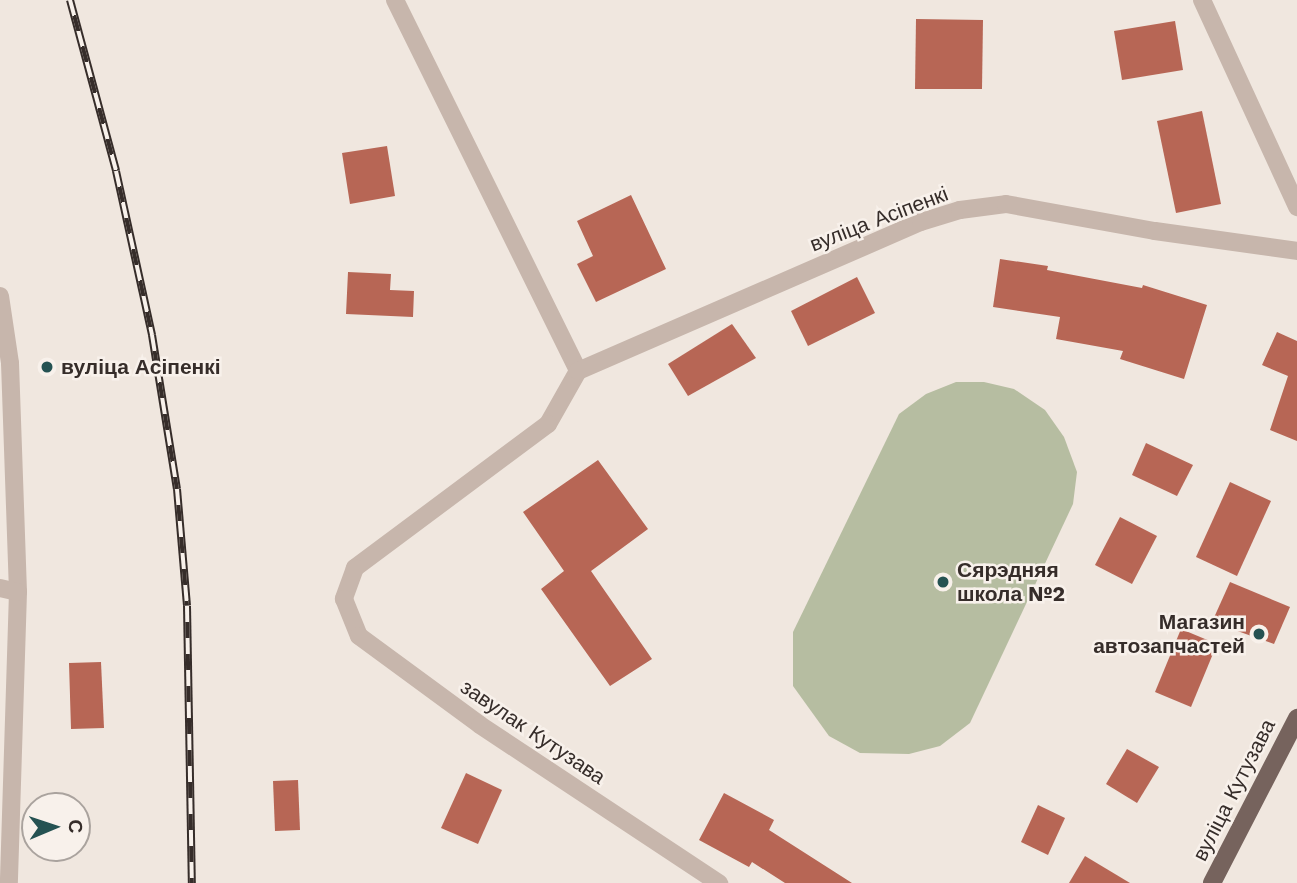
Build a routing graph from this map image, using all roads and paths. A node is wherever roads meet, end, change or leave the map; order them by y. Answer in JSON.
{"nodes":[{"id":1,"x":395,"y":0,"type":"edge"},
{"id":2,"x":1202,"y":0,"type":"edge"},
{"id":3,"x":1297,"y":207,"type":"edge"},
{"id":4,"x":1297,"y":251,"type":"edge"},
{"id":5,"x":0,"y":296,"type":"edge"},
{"id":6,"x":578,"y":371,"type":"junction"},
{"id":7,"x":0,"y":588,"type":"edge"},
{"id":8,"x":18,"y":592,"type":"junction"},
{"id":9,"x":1297,"y":718,"type":"edge"},
{"id":10,"x":9,"y":883,"type":"edge"},
{"id":11,"x":719,"y":883,"type":"edge"},
{"id":12,"x":1212,"y":883,"type":"edge"}],
"edges":[{"from":1,"to":6,"type":"street"},
{"from":2,"to":3,"type":"street"},
{"from":4,"to":6,"type":"street","name":"вуліца Асіпенкі"},
{"from":5,"to":8,"type":"street"},
{"from":6,"to":11,"type":"street","name":"завулак Кутузава"},
{"from":7,"to":8,"type":"street"},
{"from":8,"to":10,"type":"street"},
{"from":9,"to":12,"type":"main road","name":"вуліца Кутузава"}]}
